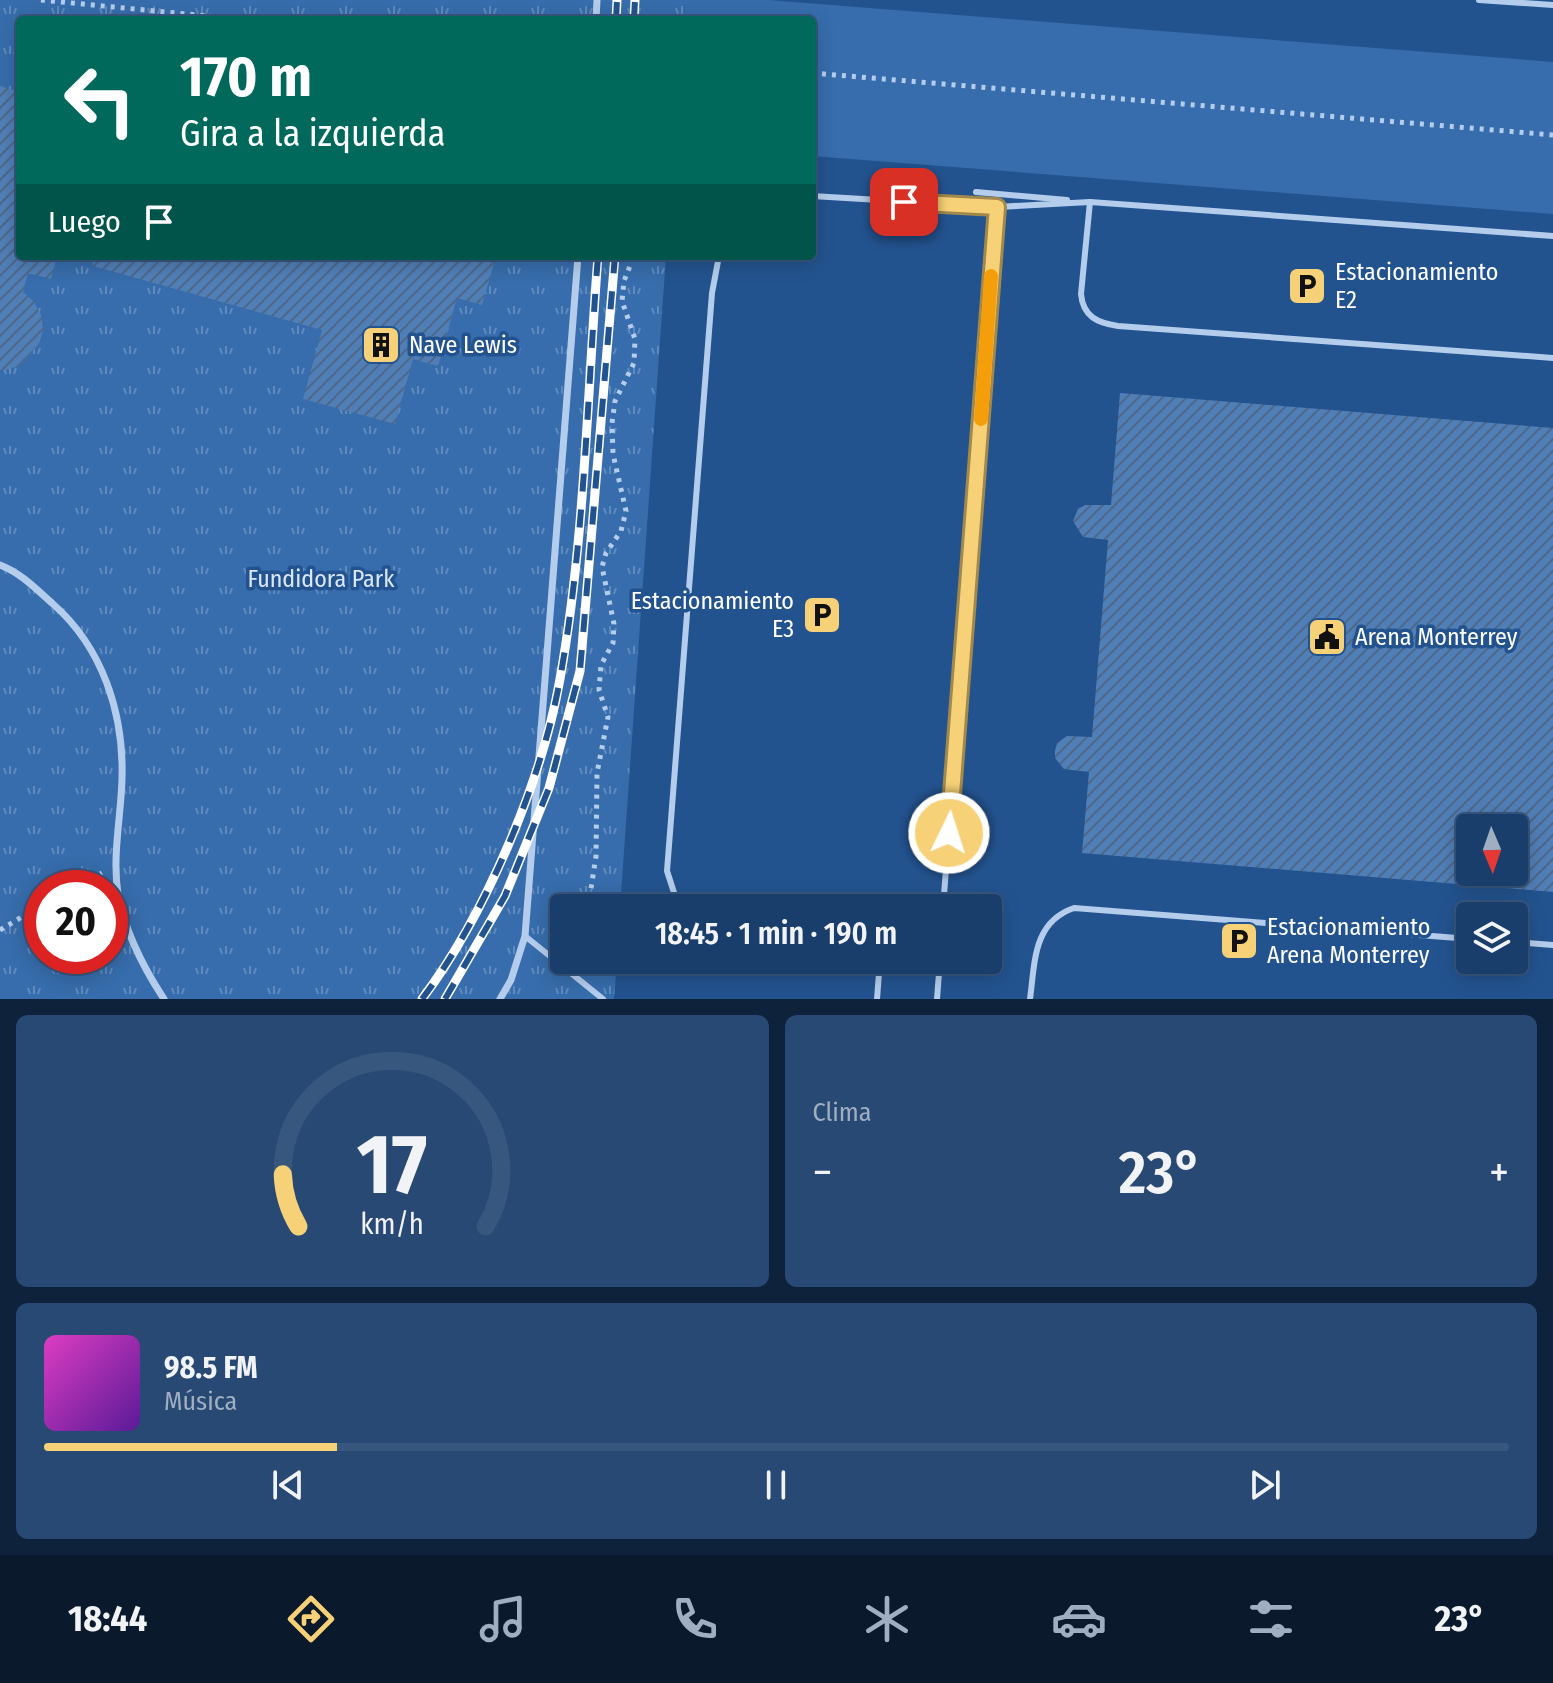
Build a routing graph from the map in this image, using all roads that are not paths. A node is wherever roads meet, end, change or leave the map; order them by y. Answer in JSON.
{"nodes":[{"id":1,"x":1479,"y":0,"type":"edge"},
{"id":2,"x":1553,"y":5,"type":"edge"},
{"id":3,"x":976,"y":192,"type":"dead end"},
{"id":4,"x":816,"y":196,"type":"edge"},
{"id":5,"x":1090,"y":202,"type":"junction"},
{"id":6,"x":997,"y":207,"type":"junction"},
{"id":7,"x":1553,"y":236,"type":"edge"},
{"id":8,"x":578,"y":260,"type":"edge"},
{"id":9,"x":718,"y":260,"type":"edge"},
{"id":10,"x":1553,"y":358,"type":"edge"},
{"id":11,"x":0,"y":565,"type":"edge"},
{"id":12,"x":674,"y":894,"type":"edge"},
{"id":13,"x":944,"y":894,"type":"edge"},
{"id":14,"x":525,"y":936,"type":"junction"},
{"id":15,"x":1456,"y":938,"type":"edge"},
{"id":16,"x":1528,"y":943,"type":"edge"},
{"id":17,"x":1553,"y":945,"type":"edge"},
{"id":18,"x":879,"y":974,"type":"edge"},
{"id":19,"x":939,"y":974,"type":"edge"},
{"id":20,"x":164,"y":999,"type":"edge"},
{"id":21,"x":500,"y":999,"type":"edge"},
{"id":22,"x":603,"y":999,"type":"edge"},
{"id":23,"x":877,"y":999,"type":"edge"},
{"id":24,"x":937,"y":999,"type":"edge"},
{"id":25,"x":1030,"y":999,"type":"edge"}],
"edges":[{"from":1,"to":2,"type":"lane"},
{"from":3,"to":5,"type":"lane"},
{"from":4,"to":6,"type":"lane"},
{"from":5,"to":6,"type":"lane"},
{"from":5,"to":7,"type":"lane"},
{"from":5,"to":10,"type":"lane"},
{"from":6,"to":13,"type":"lane"},
{"from":8,"to":14,"type":"street"},
{"from":9,"to":12,"type":"lane"},
{"from":11,"to":20,"type":"street"},
{"from":14,"to":21,"type":"street"},
{"from":14,"to":22,"type":"lane"},
{"from":15,"to":25,"type":"lane"},
{"from":16,"to":17,"type":"lane"},
{"from":18,"to":23,"type":"lane"},
{"from":19,"to":24,"type":"lane"}]}
